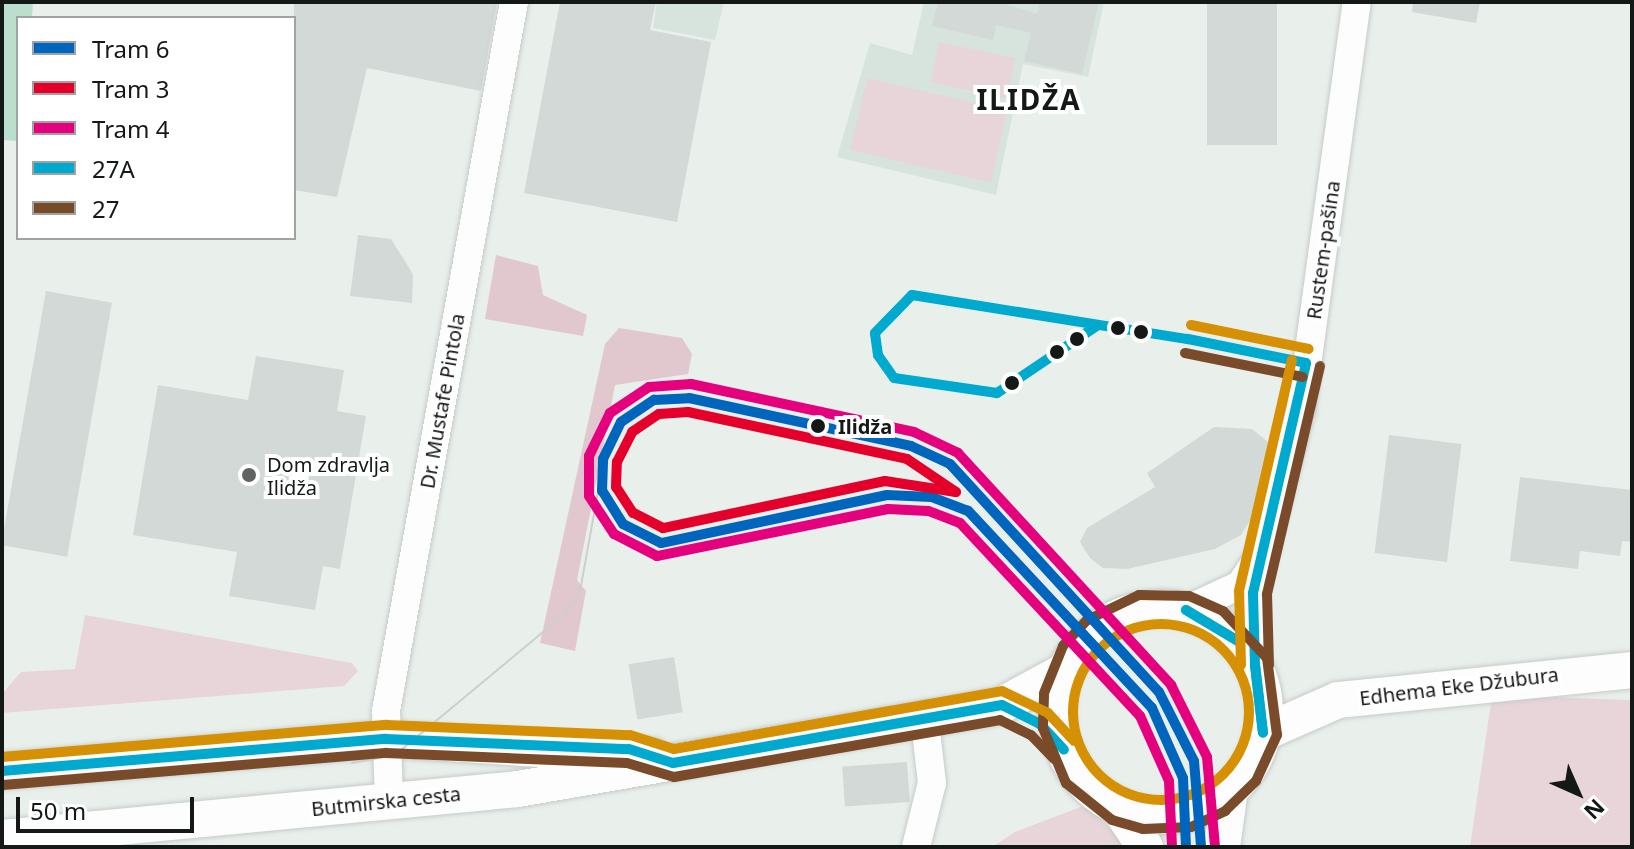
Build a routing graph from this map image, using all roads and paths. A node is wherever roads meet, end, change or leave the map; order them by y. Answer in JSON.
{"nodes":[{"id":1,"x":514,"y":2,"type":"edge"},
{"id":2,"x":1357,"y":2,"type":"edge"},
{"id":3,"x":1269,"y":543,"type":"junction"},
{"id":4,"x":1186,"y":610,"type":"junction"},
{"id":5,"x":1632,"y":651,"type":"edge"},
{"id":6,"x":1632,"y":670,"type":"edge"},
{"id":7,"x":1065,"y":671,"type":"junction"},
{"id":8,"x":1257,"y":671,"type":"junction"},
{"id":9,"x":1580,"y":671,"type":"junction"},
{"id":10,"x":1338,"y":700,"type":"junction"},
{"id":11,"x":1002,"y":705,"type":"junction"},
{"id":12,"x":924,"y":714,"type":"junction"},
{"id":13,"x":1263,"y":733,"type":"junction"},
{"id":14,"x":386,"y":739,"type":"junction"},
{"id":15,"x":1064,"y":750,"type":"junction"},
{"id":16,"x":673,"y":763,"type":"junction"},
{"id":17,"x":2,"y":771,"type":"edge"},
{"id":18,"x":1230,"y":789,"type":"junction"},
{"id":19,"x":389,"y":801,"type":"junction"},
{"id":20,"x":1119,"y":808,"type":"junction"},
{"id":21,"x":1173,"y":816,"type":"junction"},
{"id":22,"x":2,"y":838,"type":"edge"},
{"id":23,"x":916,"y":847,"type":"edge"},
{"id":24,"x":1145,"y":847,"type":"edge"},
{"id":25,"x":1156,"y":847,"type":"edge"},
{"id":26,"x":1222,"y":847,"type":"edge"}],
"edges":[{"from":1,"to":14,"type":"street","name":"Dr. Mustafe Pintola"},
{"from":2,"to":3,"type":"street","name":"Rustem-pašina"},
{"from":3,"to":4,"type":"street","name":"Rustem-pašina"},
{"from":3,"to":8,"type":"street","name":"Rustem-pašina"},
{"from":4,"to":7,"type":"main road"},
{"from":4,"to":8,"type":"main road"},
{"from":5,"to":9,"type":"main road","name":"Edhema Eke Džubura"},
{"from":6,"to":9,"type":"main road","name":"Edhema Eke Džubura"},
{"from":7,"to":11,"type":"main road","name":"Butmirska cesta"},
{"from":7,"to":15,"type":"main road"},
{"from":8,"to":10,"type":"main road","name":"Edhema Eke Džubura"},
{"from":8,"to":13,"type":"main road"},
{"from":9,"to":10,"type":"main road","name":"Edhema Eke Džubura"},
{"from":10,"to":13,"type":"main road","name":"Edhema Eke Džubura"},
{"from":11,"to":12,"type":"main road","name":"Butmirska cesta"},
{"from":11,"to":15,"type":"main road"},
{"from":12,"to":16,"type":"main road","name":"Butmirska cesta"},
{"from":12,"to":23,"type":"street"},
{"from":13,"to":18,"type":"main road"},
{"from":14,"to":16,"type":"main road","name":"Butmirska cesta"},
{"from":14,"to":17,"type":"main road","name":"Butmirska cesta"},
{"from":14,"to":19,"type":"street","name":"Dr. Mustafe Pintola"},
{"from":15,"to":20,"type":"main road"},
{"from":16,"to":19,"type":"main road","name":"Butmirska cesta"},
{"from":18,"to":21,"type":"main road"},
{"from":18,"to":26,"type":"main road"},
{"from":19,"to":22,"type":"main road","name":"Butmirska cesta"},
{"from":20,"to":21,"type":"main road"},
{"from":20,"to":24,"type":"main road"},
{"from":21,"to":25,"type":"main road"}]}
